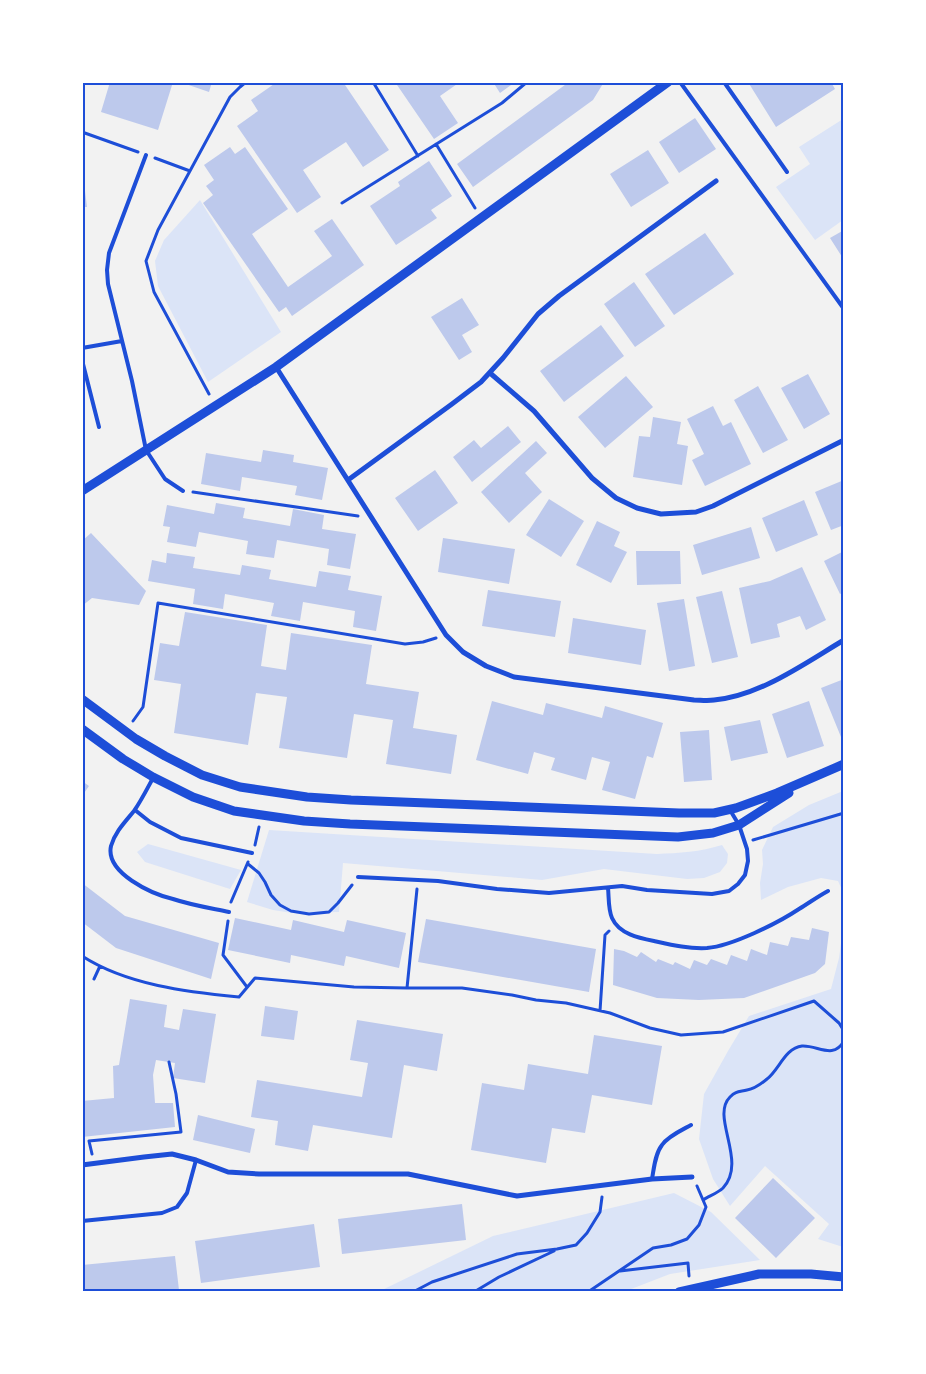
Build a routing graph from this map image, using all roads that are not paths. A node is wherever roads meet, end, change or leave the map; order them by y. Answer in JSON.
{"nodes":[{"id":1,"x":668,"y":82,"type":"edge"},
{"id":2,"x":680,"y":82,"type":"edge"},
{"id":3,"x":724,"y":82,"type":"edge"},
{"id":4,"x":146,"y":155,"type":"dead end"},
{"id":5,"x":787,"y":172,"type":"dead end"},
{"id":6,"x":716,"y":181,"type":"dead end"},
{"id":7,"x":844,"y":309,"type":"edge"},
{"id":8,"x":122,"y":341,"type":"junction"},
{"id":9,"x":82,"y":348,"type":"edge"},
{"id":10,"x":82,"y":360,"type":"edge"},
{"id":11,"x":276,"y":367,"type":"junction"},
{"id":12,"x":490,"y":373,"type":"junction"},
{"id":13,"x":99,"y":428,"type":"dead end"},
{"id":14,"x":844,"y":440,"type":"edge"},
{"id":15,"x":146,"y":450,"type":"junction"},
{"id":16,"x":348,"y":480,"type":"junction"},
{"id":17,"x":82,"y":490,"type":"edge"},
{"id":18,"x":183,"y":491,"type":"road end"},
{"id":19,"x":844,"y":640,"type":"edge"},
{"id":20,"x":82,"y":699,"type":"edge"},
{"id":21,"x":82,"y":730,"type":"edge"},
{"id":22,"x":844,"y":764,"type":"edge"},
{"id":23,"x":815,"y":776,"type":"junction"},
{"id":24,"x":154,"y":777,"type":"junction"},
{"id":25,"x":730,"y":809,"type":"junction"},
{"id":26,"x":135,"y":810,"type":"junction"},
{"id":27,"x":739,"y":824,"type":"junction"},
{"id":28,"x":252,"y":853,"type":"road end"},
{"id":29,"x":358,"y":877,"type":"road end"},
{"id":30,"x":608,"y":888,"type":"junction"},
{"id":31,"x":828,"y":891,"type":"dead end"},
{"id":32,"x":229,"y":912,"type":"road end"},
{"id":33,"x":691,"y":1125,"type":"dead end"},
{"id":34,"x":196,"y":1160,"type":"junction"},
{"id":35,"x":82,"y":1165,"type":"edge"},
{"id":36,"x":692,"y":1177,"type":"road end"},
{"id":37,"x":652,"y":1179,"type":"junction"},
{"id":38,"x":82,"y":1221,"type":"edge"},
{"id":39,"x":844,"y":1278,"type":"edge"},
{"id":40,"x":680,"y":1292,"type":"edge"}],
"edges":[{"from":1,"to":11,"type":"street"},
{"from":2,"to":7,"type":"lane"},
{"from":3,"to":5,"type":"lane"},
{"from":4,"to":8,"type":"lane"},
{"from":6,"to":12,"type":"street"},
{"from":8,"to":9,"type":"lane"},
{"from":8,"to":15,"type":"lane"},
{"from":10,"to":13,"type":"lane"},
{"from":11,"to":15,"type":"street"},
{"from":11,"to":16,"type":"street"},
{"from":12,"to":14,"type":"street"},
{"from":12,"to":16,"type":"street"},
{"from":15,"to":17,"type":"street"},
{"from":15,"to":18,"type":"lane"},
{"from":16,"to":19,"type":"street"},
{"from":20,"to":25,"type":"street"},
{"from":21,"to":24,"type":"street"},
{"from":22,"to":23,"type":"street"},
{"from":23,"to":25,"type":"street"},
{"from":23,"to":27,"type":"street"},
{"from":24,"to":26,"type":"lane"},
{"from":24,"to":27,"type":"street"},
{"from":25,"to":27,"type":"lane"},
{"from":26,"to":28,"type":"lane"},
{"from":26,"to":32,"type":"lane"},
{"from":27,"to":30,"type":"lane"},
{"from":29,"to":30,"type":"lane"},
{"from":30,"to":31,"type":"lane"},
{"from":33,"to":37,"type":"lane"},
{"from":34,"to":35,"type":"street"},
{"from":34,"to":37,"type":"street"},
{"from":34,"to":38,"type":"lane"},
{"from":36,"to":37,"type":"street"},
{"from":39,"to":40,"type":"street"}]}
